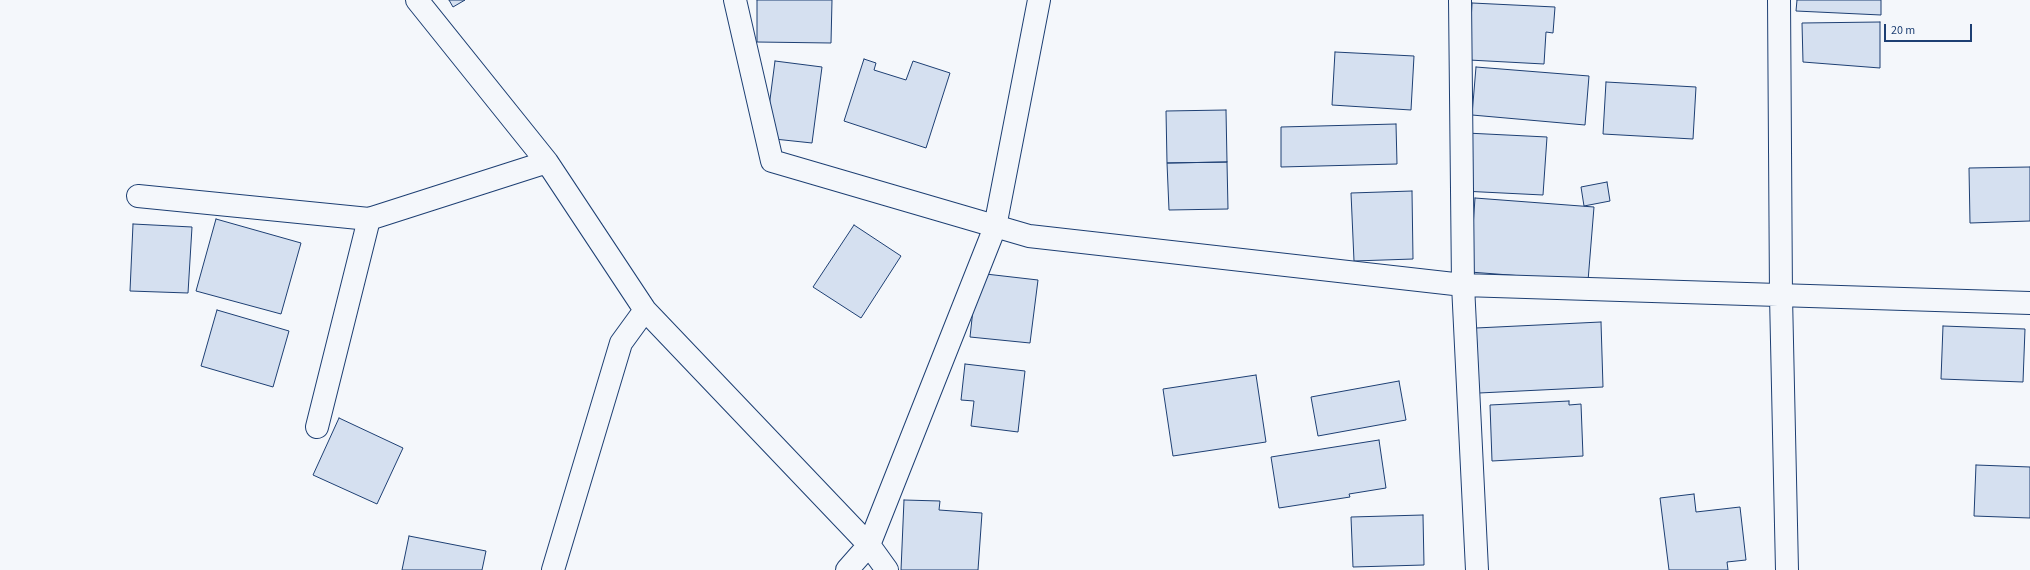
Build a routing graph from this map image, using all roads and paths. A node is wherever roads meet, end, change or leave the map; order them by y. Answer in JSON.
{"nodes":[{"id":1,"x":417,"y":0,"type":"edge"},
{"id":2,"x":735,"y":0,"type":"edge"},
{"id":3,"x":1039,"y":0,"type":"edge"},
{"id":4,"x":1460,"y":0,"type":"edge"},
{"id":5,"x":1779,"y":0,"type":"edge"},
{"id":6,"x":547,"y":162,"type":"junction"},
{"id":7,"x":138,"y":196,"type":"dead end"},
{"id":8,"x":369,"y":219,"type":"junction"},
{"id":9,"x":994,"y":227,"type":"junction"},
{"id":10,"x":1463,"y":285,"type":"junction"},
{"id":11,"x":1781,"y":296,"type":"junction"},
{"id":12,"x":2030,"y":303,"type":"edge"},
{"id":13,"x":646,"y":310,"type":"junction"},
{"id":14,"x":317,"y":427,"type":"dead end"},
{"id":15,"x":869,"y":545,"type":"junction"},
{"id":16,"x":553,"y":570,"type":"edge"},
{"id":17,"x":847,"y":570,"type":"edge"},
{"id":18,"x":887,"y":570,"type":"edge"},
{"id":19,"x":1477,"y":570,"type":"edge"},
{"id":20,"x":1787,"y":570,"type":"edge"}],
"edges":[{"from":1,"to":6,"type":"street"},
{"from":2,"to":9,"type":"street"},
{"from":3,"to":9,"type":"street"},
{"from":4,"to":10,"type":"street"},
{"from":5,"to":11,"type":"street"},
{"from":6,"to":8,"type":"street"},
{"from":6,"to":13,"type":"street"},
{"from":7,"to":8,"type":"street"},
{"from":8,"to":14,"type":"street"},
{"from":9,"to":10,"type":"street"},
{"from":9,"to":15,"type":"street"},
{"from":10,"to":11,"type":"street"},
{"from":10,"to":19,"type":"street"},
{"from":11,"to":12,"type":"street"},
{"from":11,"to":20,"type":"street"},
{"from":13,"to":15,"type":"street"},
{"from":13,"to":16,"type":"street"},
{"from":15,"to":17,"type":"street"},
{"from":15,"to":18,"type":"street"}]}
